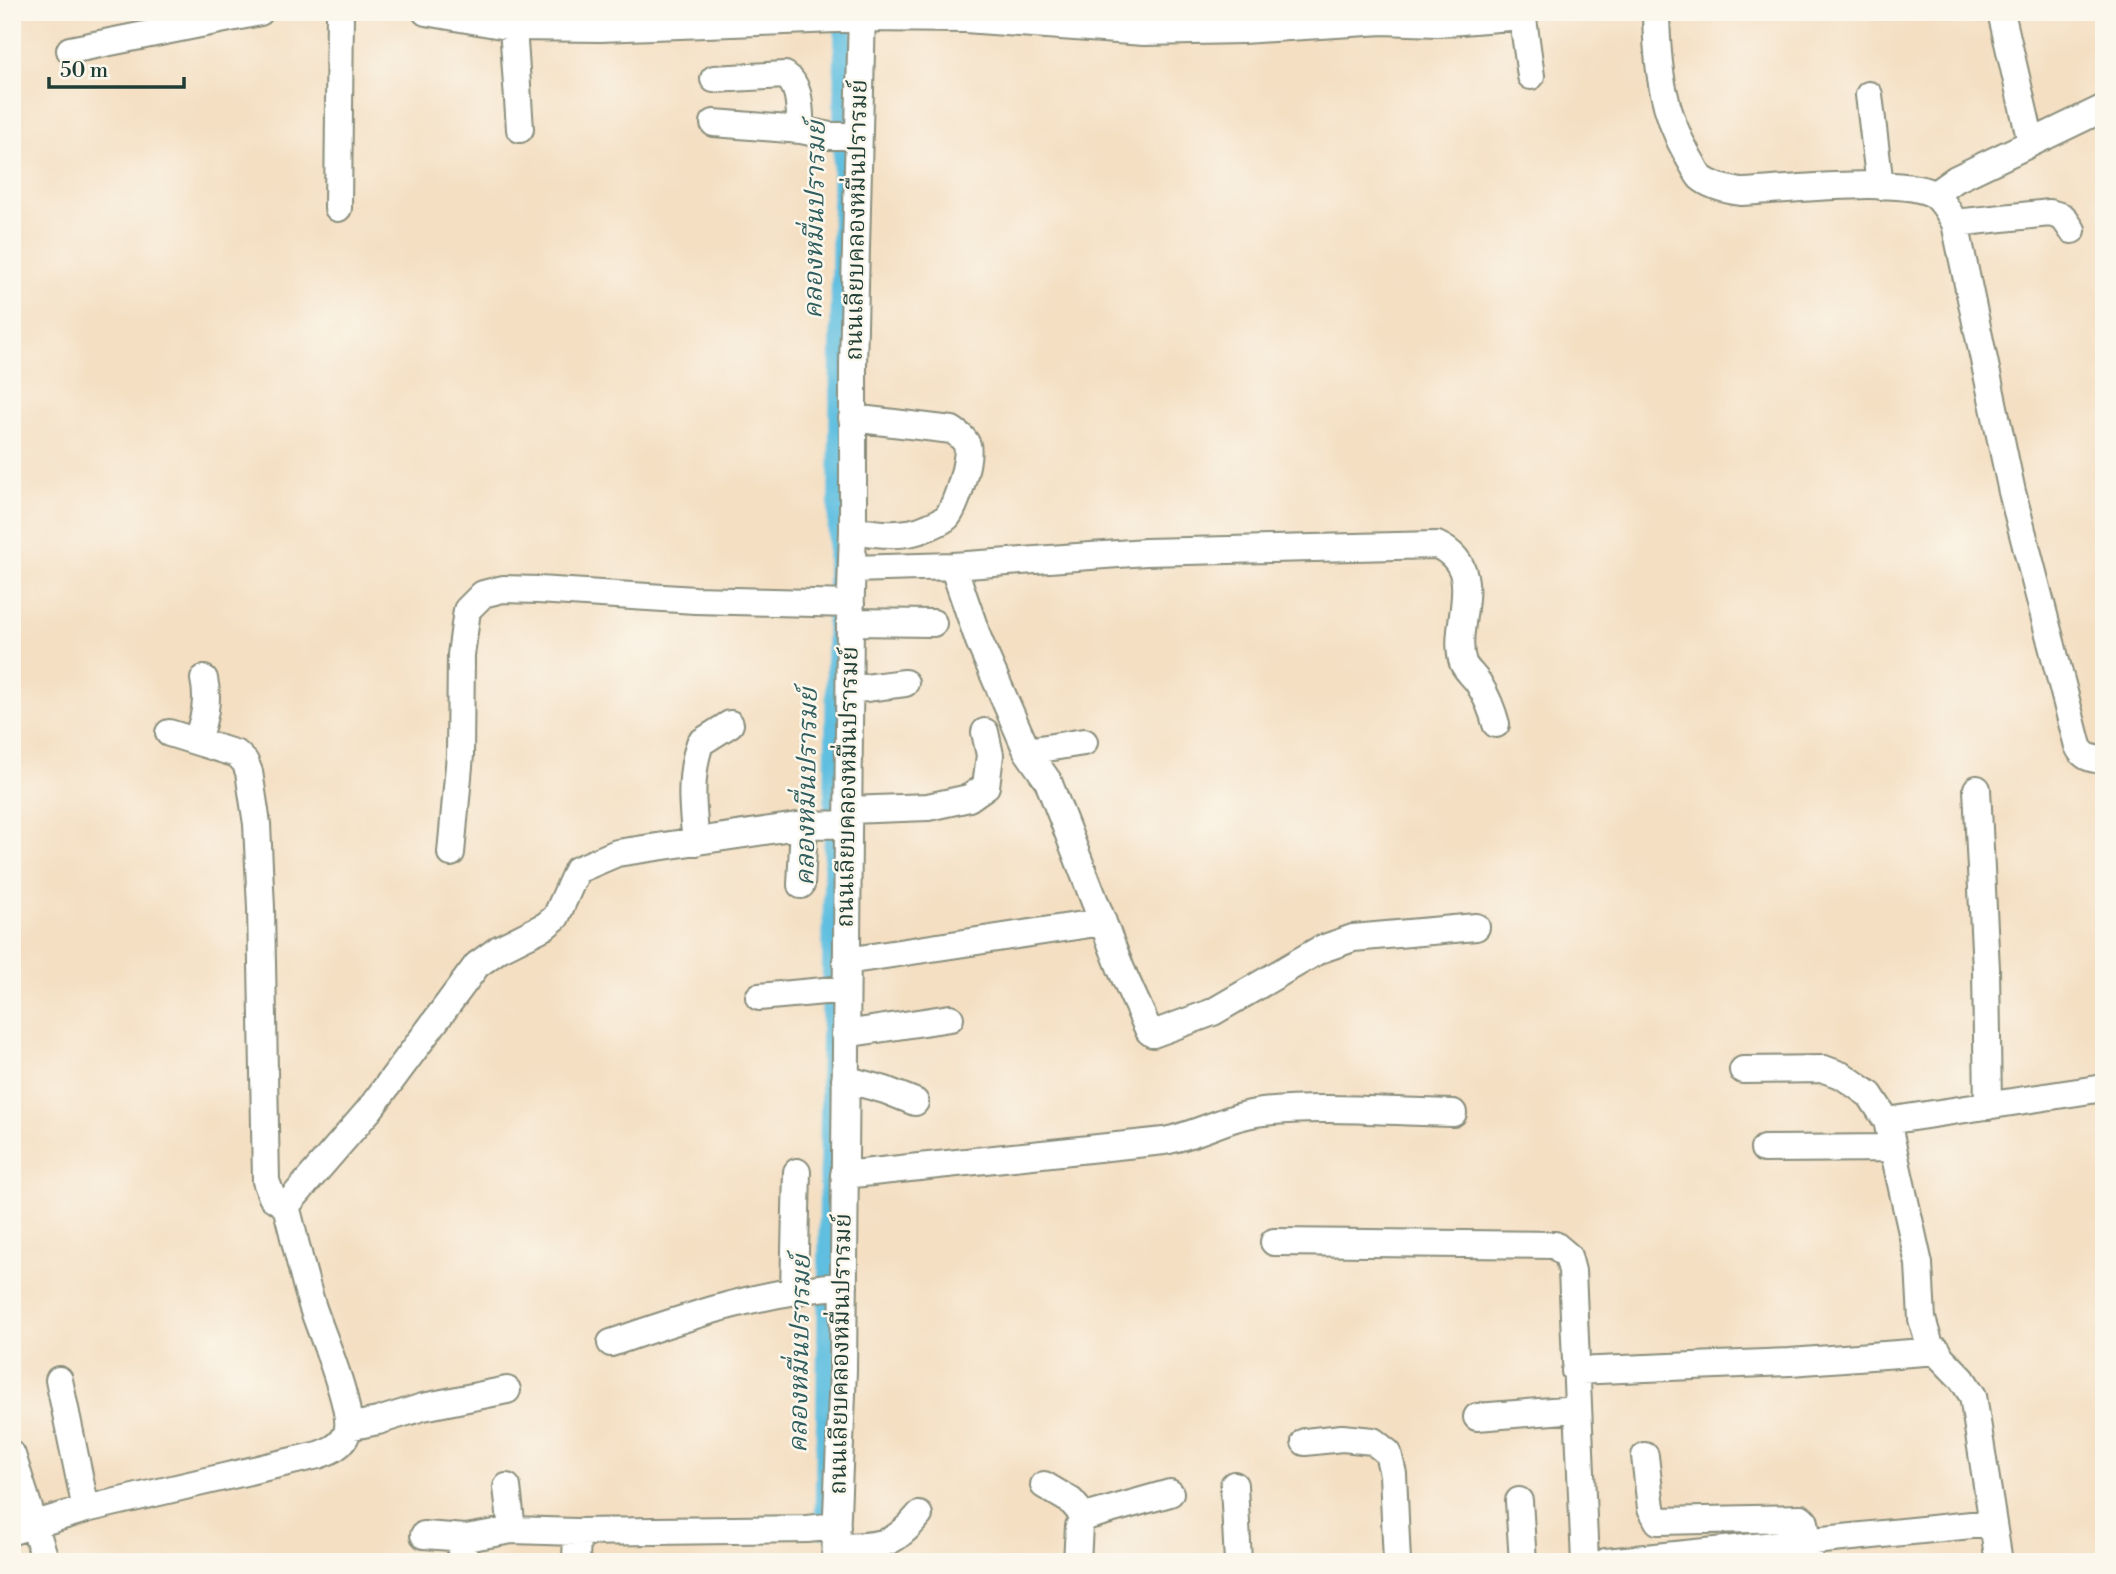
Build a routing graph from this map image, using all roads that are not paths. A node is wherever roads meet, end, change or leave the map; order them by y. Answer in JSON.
{"nodes":[{"id":1,"x":260,"y":12,"type":"edge"},
{"id":2,"x":340,"y":12,"type":"edge"},
{"id":3,"x":426,"y":12,"type":"edge"},
{"id":4,"x":1656,"y":12,"type":"edge"},
{"id":5,"x":2001,"y":12,"type":"edge"},
{"id":6,"x":1522,"y":14,"type":"edge"},
{"id":7,"x":850,"y":17,"type":"edge"},
{"id":8,"x":1383,"y":17,"type":"edge"},
{"id":9,"x":601,"y":20,"type":"edge"},
{"id":10,"x":513,"y":27,"type":"junction"},
{"id":11,"x":70,"y":50,"type":"dead end"},
{"id":12,"x":1531,"y":76,"type":"dead end"},
{"id":13,"x":714,"y":79,"type":"dead end"},
{"id":14,"x":1869,"y":95,"type":"dead end"},
{"id":15,"x":2104,"y":108,"type":"edge"},
{"id":16,"x":714,"y":123,"type":"dead end"},
{"id":17,"x":520,"y":129,"type":"dead end"},
{"id":18,"x":801,"y":130,"type":"junction"},
{"id":19,"x":845,"y":136,"type":"junction"},
{"id":20,"x":2031,"y":142,"type":"junction"},
{"id":21,"x":1879,"y":175,"type":"junction"},
{"id":22,"x":1944,"y":188,"type":"junction"},
{"id":23,"x":338,"y":208,"type":"dead end"},
{"id":24,"x":1964,"y":221,"type":"junction"},
{"id":25,"x":2072,"y":230,"type":"dead end"},
{"id":26,"x":852,"y":418,"type":"junction"},
{"id":27,"x":853,"y":530,"type":"junction"},
{"id":28,"x":953,"y":566,"type":"junction"},
{"id":29,"x":852,"y":569,"type":"junction"},
{"id":30,"x":840,"y":608,"type":"junction"},
{"id":31,"x":933,"y":623,"type":"dead end"},
{"id":32,"x":204,"y":679,"type":"dead end"},
{"id":33,"x":905,"y":683,"type":"dead end"},
{"id":34,"x":849,"y":690,"type":"junction"},
{"id":35,"x":730,"y":724,"type":"dead end"},
{"id":36,"x":1496,"y":724,"type":"dead end"},
{"id":37,"x":985,"y":732,"type":"dead end"},
{"id":38,"x":169,"y":733,"type":"dead end"},
{"id":39,"x":197,"y":740,"type":"junction"},
{"id":40,"x":1084,"y":742,"type":"dead end"},
{"id":41,"x":1027,"y":751,"type":"junction"},
{"id":42,"x":2104,"y":759,"type":"edge"},
{"id":43,"x":1977,"y":789,"type":"dead end"},
{"id":44,"x":831,"y":821,"type":"junction"},
{"id":45,"x":696,"y":842,"type":"junction"},
{"id":46,"x":451,"y":853,"type":"dead end"},
{"id":47,"x":801,"y":886,"type":"dead end"},
{"id":48,"x":1103,"y":922,"type":"junction"},
{"id":49,"x":1476,"y":927,"type":"dead end"},
{"id":50,"x":846,"y":961,"type":"junction"},
{"id":51,"x":832,"y":991,"type":"junction"},
{"id":52,"x":759,"y":997,"type":"dead end"},
{"id":53,"x":950,"y":1017,"type":"dead end"},
{"id":54,"x":845,"y":1034,"type":"junction"},
{"id":55,"x":1743,"y":1070,"type":"dead end"},
{"id":56,"x":845,"y":1079,"type":"junction"},
{"id":57,"x":2104,"y":1088,"type":"edge"},
{"id":58,"x":915,"y":1102,"type":"dead end"},
{"id":59,"x":1988,"y":1106,"type":"junction"},
{"id":60,"x":1453,"y":1113,"type":"dead end"},
{"id":61,"x":1887,"y":1121,"type":"junction"},
{"id":62,"x":1893,"y":1148,"type":"junction"},
{"id":63,"x":1764,"y":1149,"type":"dead end"},
{"id":64,"x":797,"y":1172,"type":"dead end"},
{"id":65,"x":844,"y":1175,"type":"junction"},
{"id":66,"x":286,"y":1206,"type":"junction"},
{"id":67,"x":1274,"y":1242,"type":"dead end"},
{"id":68,"x":822,"y":1287,"type":"junction"},
{"id":69,"x":611,"y":1343,"type":"dead end"},
{"id":70,"x":1938,"y":1351,"type":"junction"},
{"id":71,"x":1575,"y":1371,"type":"junction"},
{"id":72,"x":59,"y":1380,"type":"dead end"},
{"id":73,"x":507,"y":1390,"type":"dead end"},
{"id":74,"x":1577,"y":1409,"type":"junction"},
{"id":75,"x":1477,"y":1417,"type":"dead end"},
{"id":76,"x":348,"y":1427,"type":"junction"},
{"id":77,"x":1305,"y":1442,"type":"dead end"},
{"id":78,"x":12,"y":1455,"type":"edge"},
{"id":79,"x":1645,"y":1456,"type":"dead end"},
{"id":80,"x":1044,"y":1485,"type":"dead end"},
{"id":81,"x":1234,"y":1485,"type":"dead end"},
{"id":82,"x":507,"y":1487,"type":"dead end"},
{"id":83,"x":1170,"y":1493,"type":"dead end"},
{"id":84,"x":1519,"y":1501,"type":"dead end"},
{"id":85,"x":86,"y":1509,"type":"junction"},
{"id":86,"x":919,"y":1515,"type":"dead end"},
{"id":87,"x":1084,"y":1517,"type":"junction"},
{"id":88,"x":1991,"y":1523,"type":"junction"},
{"id":89,"x":23,"y":1527,"type":"edge"},
{"id":90,"x":512,"y":1530,"type":"junction"},
{"id":91,"x":577,"y":1532,"type":"junction"},
{"id":92,"x":424,"y":1535,"type":"dead end"},
{"id":93,"x":836,"y":1545,"type":"edge"},
{"id":94,"x":462,"y":1550,"type":"edge"},
{"id":95,"x":1809,"y":1551,"type":"edge"},
{"id":96,"x":46,"y":1562,"type":"edge"},
{"id":97,"x":576,"y":1562,"type":"edge"},
{"id":98,"x":1077,"y":1562,"type":"edge"},
{"id":99,"x":1238,"y":1562,"type":"edge"},
{"id":100,"x":1397,"y":1562,"type":"edge"},
{"id":101,"x":1522,"y":1562,"type":"edge"},
{"id":102,"x":1585,"y":1562,"type":"edge"},
{"id":103,"x":1606,"y":1562,"type":"edge"},
{"id":104,"x":1999,"y":1562,"type":"edge"}],
"edges":[{"from":1,"to":11,"type":"street"},
{"from":2,"to":23,"type":"street"},
{"from":3,"to":10,"type":"street"},
{"from":4,"to":21,"type":"street"},
{"from":5,"to":20,"type":"street"},
{"from":6,"to":8,"type":"street"},
{"from":6,"to":12,"type":"street"},
{"from":7,"to":8,"type":"street"},
{"from":7,"to":9,"type":"street"},
{"from":7,"to":19,"type":"street","name":"ถนนเลียบคลองหมื่นปรารมย์"},
{"from":9,"to":10,"type":"street"},
{"from":10,"to":17,"type":"street"},
{"from":13,"to":18,"type":"street"},
{"from":14,"to":21,"type":"street"},
{"from":15,"to":20,"type":"street"},
{"from":16,"to":18,"type":"street"},
{"from":18,"to":19,"type":"street"},
{"from":19,"to":26,"type":"street","name":"ถนนเลียบคลองหมื่นปรารมย์"},
{"from":20,"to":22,"type":"street"},
{"from":21,"to":22,"type":"street"},
{"from":22,"to":24,"type":"street"},
{"from":24,"to":25,"type":"street"},
{"from":24,"to":42,"type":"street"},
{"from":26,"to":27,"type":"street","name":"ถนนเลียบคลองหมื่นปรารมย์"},
{"from":26,"to":27,"type":"street"},
{"from":27,"to":29,"type":"street","name":"ถนนเลียบคลองหมื่นปรารมย์"},
{"from":28,"to":29,"type":"street"},
{"from":28,"to":36,"type":"street"},
{"from":28,"to":41,"type":"street"},
{"from":29,"to":30,"type":"street","name":"ถนนเลียบคลองหมื่นปรารมย์"},
{"from":30,"to":31,"type":"street"},
{"from":30,"to":34,"type":"street","name":"ถนนเลียบคลองหมื่นปรารมย์"},
{"from":30,"to":46,"type":"street"},
{"from":32,"to":39,"type":"street"},
{"from":33,"to":34,"type":"street"},
{"from":34,"to":44,"type":"street","name":"ถนนเลียบคลองหมื่นปรารมย์"},
{"from":35,"to":45,"type":"street"},
{"from":37,"to":44,"type":"street"},
{"from":38,"to":39,"type":"street"},
{"from":39,"to":66,"type":"street"},
{"from":40,"to":41,"type":"street"},
{"from":41,"to":48,"type":"street"},
{"from":43,"to":59,"type":"street"},
{"from":44,"to":45,"type":"street"},
{"from":44,"to":47,"type":"street"},
{"from":44,"to":50,"type":"street","name":"ถนนเลียบคลองหมื่นปรารมย์"},
{"from":45,"to":66,"type":"street"},
{"from":48,"to":49,"type":"street"},
{"from":48,"to":50,"type":"street"},
{"from":50,"to":51,"type":"street","name":"ถนนเลียบคลองหมื่นปรารมย์"},
{"from":51,"to":52,"type":"street"},
{"from":51,"to":54,"type":"street","name":"ถนนเลียบคลองหมื่นปรารมย์"},
{"from":53,"to":54,"type":"street"},
{"from":54,"to":56,"type":"street","name":"ถนนเลียบคลองหมื่นปรารมย์"},
{"from":55,"to":61,"type":"street"},
{"from":56,"to":58,"type":"street"},
{"from":56,"to":65,"type":"street","name":"ถนนเลียบคลองหมื่นปรารมย์"},
{"from":57,"to":59,"type":"street"},
{"from":59,"to":61,"type":"street"},
{"from":60,"to":65,"type":"street"},
{"from":61,"to":62,"type":"street"},
{"from":62,"to":63,"type":"street"},
{"from":62,"to":70,"type":"street"},
{"from":64,"to":68,"type":"street"},
{"from":65,"to":68,"type":"street","name":"ถนนเลียบคลองหมื่นปรารมย์"},
{"from":66,"to":76,"type":"street"},
{"from":67,"to":71,"type":"street"},
{"from":68,"to":69,"type":"street"},
{"from":68,"to":93,"type":"street","name":"ถนนเลียบคลองหมื่นปรารมย์"},
{"from":70,"to":71,"type":"street"},
{"from":70,"to":88,"type":"street"},
{"from":71,"to":74,"type":"street"},
{"from":72,"to":85,"type":"street"},
{"from":73,"to":76,"type":"street"},
{"from":74,"to":75,"type":"street"},
{"from":74,"to":102,"type":"street"},
{"from":76,"to":85,"type":"street"},
{"from":77,"to":100,"type":"street"},
{"from":78,"to":89,"type":"street"},
{"from":79,"to":95,"type":"street"},
{"from":80,"to":87,"type":"street"},
{"from":81,"to":99,"type":"street"},
{"from":82,"to":90,"type":"street"},
{"from":83,"to":87,"type":"street"},
{"from":84,"to":101,"type":"street"},
{"from":85,"to":89,"type":"street"},
{"from":86,"to":93,"type":"street"},
{"from":87,"to":98,"type":"street"},
{"from":88,"to":95,"type":"street"},
{"from":88,"to":104,"type":"street"},
{"from":89,"to":96,"type":"street"},
{"from":90,"to":91,"type":"street"},
{"from":90,"to":94,"type":"street"},
{"from":91,"to":93,"type":"street"},
{"from":91,"to":97,"type":"street"},
{"from":92,"to":94,"type":"street"},
{"from":95,"to":103,"type":"street"}]}
